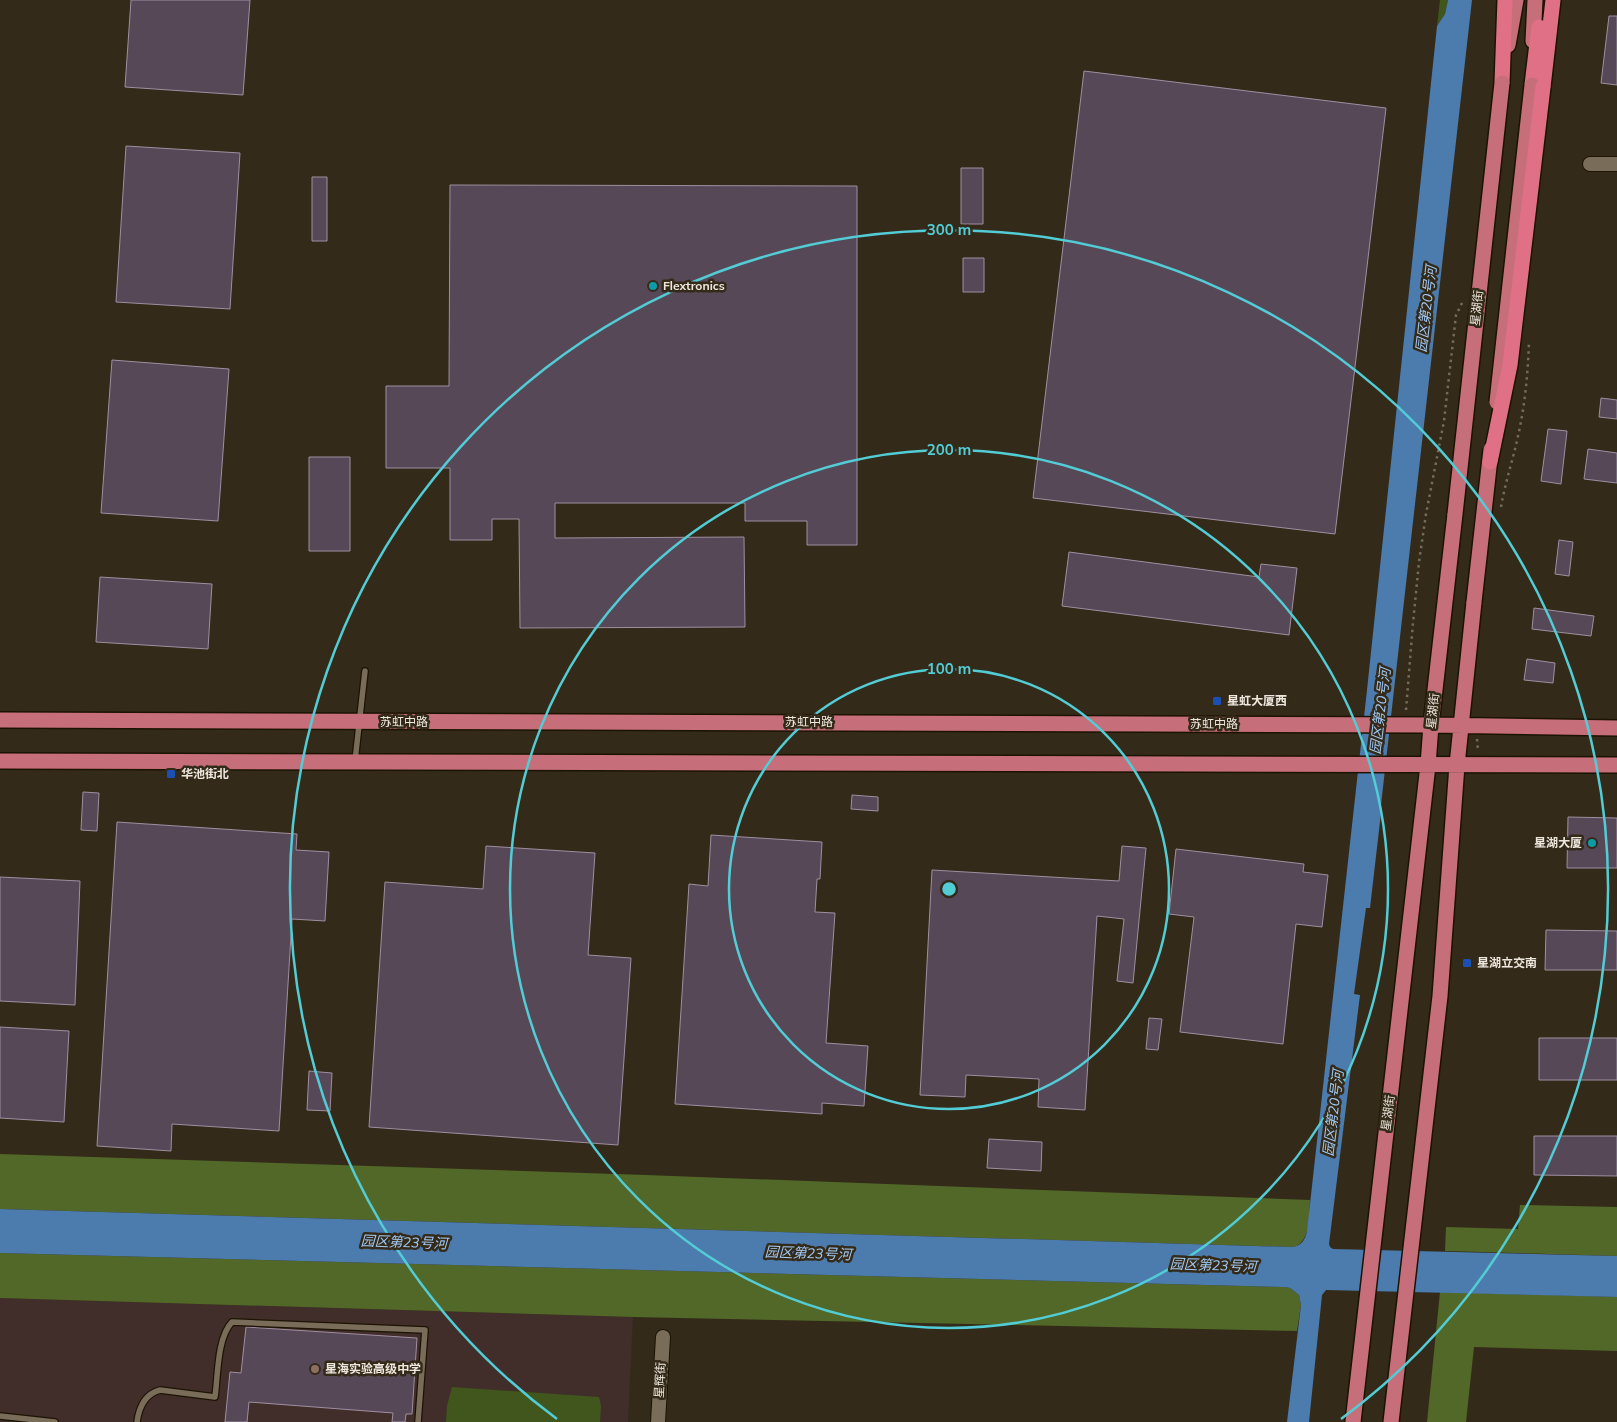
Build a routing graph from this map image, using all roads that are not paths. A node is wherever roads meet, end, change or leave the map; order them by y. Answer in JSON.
{"nodes":[{"id":1,"x":1505,"y":0,"type":"edge"},
{"id":2,"x":1516,"y":0,"type":"edge"},
{"id":3,"x":1534,"y":0,"type":"edge"},
{"id":4,"x":1543,"y":0,"type":"edge"},
{"id":5,"x":1553,"y":0,"type":"edge"},
{"id":6,"x":1502,"y":83,"type":"junction"},
{"id":7,"x":1532,"y":85,"type":"junction"},
{"id":8,"x":1590,"y":164,"type":"dead end"},
{"id":9,"x":1617,"y":164,"type":"edge"},
{"id":10,"x":1490,"y":462,"type":"junction"},
{"id":11,"x":365,"y":671,"type":"dead end"},
{"id":12,"x":0,"y":720,"type":"edge"},
{"id":13,"x":359,"y":722,"type":"junction"},
{"id":14,"x":1431,"y":724,"type":"junction"},
{"id":15,"x":1462,"y":726,"type":"junction"},
{"id":16,"x":1617,"y":728,"type":"edge"},
{"id":17,"x":0,"y":761,"type":"edge"},
{"id":18,"x":355,"y":762,"type":"junction"},
{"id":19,"x":1428,"y":765,"type":"junction"},
{"id":20,"x":1457,"y":765,"type":"junction"},
{"id":21,"x":1617,"y":765,"type":"edge"},
{"id":22,"x":663,"y":1337,"type":"dead end"},
{"id":23,"x":0,"y":1416,"type":"edge"},
{"id":24,"x":55,"y":1422,"type":"edge"},
{"id":25,"x":137,"y":1422,"type":"edge"},
{"id":26,"x":418,"y":1422,"type":"edge"},
{"id":27,"x":658,"y":1422,"type":"edge"},
{"id":28,"x":1353,"y":1422,"type":"edge"},
{"id":29,"x":1391,"y":1422,"type":"edge"}],
"edges":[{"from":1,"to":6,"type":"highway"},
{"from":2,"to":6,"type":"main road","name":"星湖街"},
{"from":3,"to":7,"type":"main road"},
{"from":4,"to":7,"type":"highway"},
{"from":5,"to":10,"type":"highway","bridge":true},
{"from":6,"to":14,"type":"main road","name":"星湖街","bridge":true},
{"from":7,"to":10,"type":"main road","bridge":true},
{"from":8,"to":9,"type":"street"},
{"from":10,"to":15,"type":"main road","bridge":true},
{"from":11,"to":13,"type":"lane"},
{"from":12,"to":13,"type":"main road","name":"苏虹中路"},
{"from":13,"to":14,"type":"main road","name":"苏虹中路"},
{"from":13,"to":18,"type":"lane"},
{"from":14,"to":15,"type":"main road","name":"苏虹中路"},
{"from":14,"to":19,"type":"main road","name":"星湖街"},
{"from":15,"to":16,"type":"main road","name":"苏虹中路"},
{"from":15,"to":20,"type":"main road"},
{"from":17,"to":18,"type":"main road"},
{"from":18,"to":19,"type":"main road"},
{"from":19,"to":20,"type":"main road"},
{"from":19,"to":28,"type":"main road","name":"星湖街"},
{"from":20,"to":21,"type":"main road"},
{"from":20,"to":29,"type":"main road"},
{"from":22,"to":27,"type":"street","name":"星辉街"},
{"from":23,"to":24,"type":"lane"},
{"from":25,"to":26,"type":"lane"}]}
